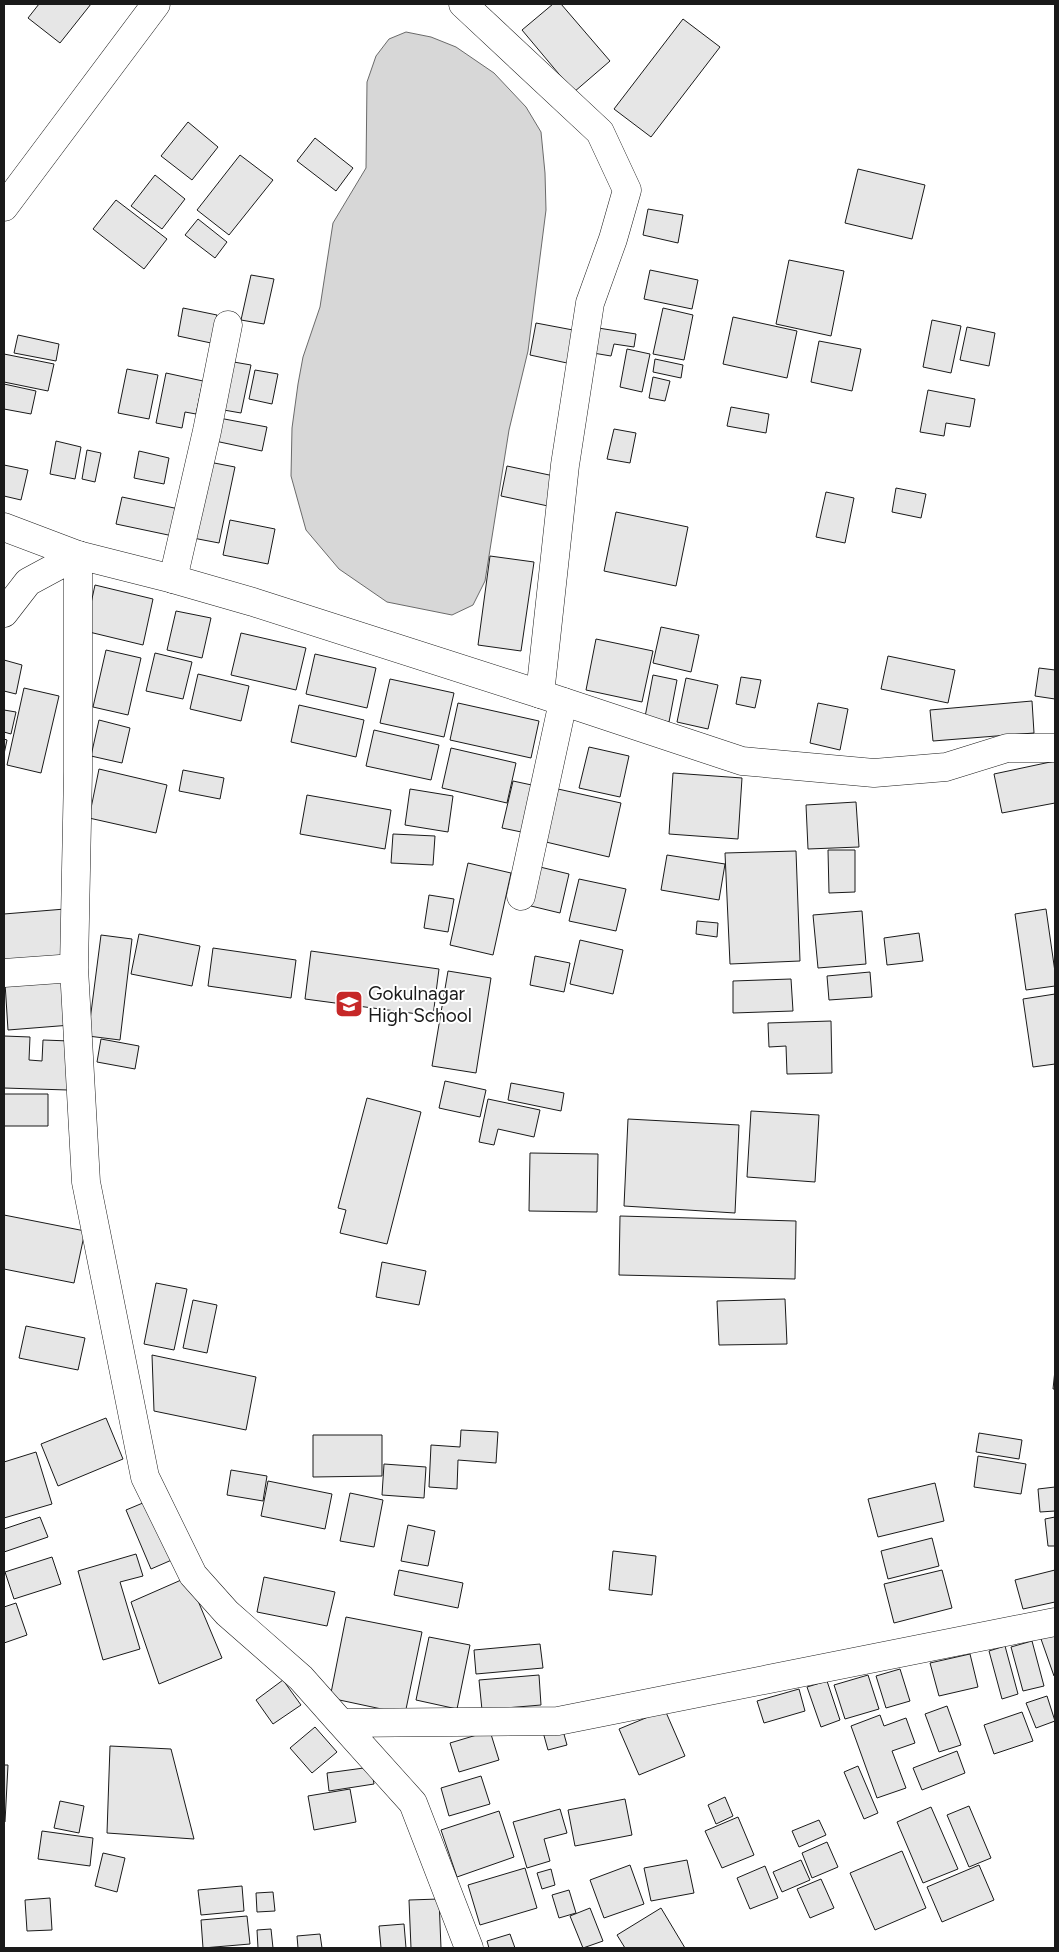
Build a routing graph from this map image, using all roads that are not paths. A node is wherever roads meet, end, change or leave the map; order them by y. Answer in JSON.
{"nodes":[{"id":1,"x":156,"y":4,"type":"edge"},
{"id":2,"x":463,"y":4,"type":"edge"},
{"id":3,"x":4,"y":207,"type":"edge"},
{"id":4,"x":228,"y":325,"type":"dead end"},
{"id":5,"x":4,"y":527,"type":"edge"},
{"id":6,"x":78,"y":555,"type":"junction"},
{"id":7,"x":173,"y":579,"type":"junction"},
{"id":8,"x":4,"y":613,"type":"edge"},
{"id":9,"x":551,"y":698,"type":"junction"},
{"id":10,"x":1055,"y":748,"type":"edge"},
{"id":11,"x":521,"y":896,"type":"dead end"},
{"id":12,"x":74,"y":968,"type":"junction"},
{"id":13,"x":4,"y":973,"type":"edge"},
{"id":14,"x":1055,"y":1622,"type":"edge"},
{"id":15,"x":341,"y":1723,"type":"junction"},
{"id":16,"x":469,"y":1948,"type":"edge"}],
"edges":[{"from":1,"to":3,"type":"street"},
{"from":2,"to":9,"type":"street"},
{"from":4,"to":7,"type":"street"},
{"from":5,"to":6,"type":"street"},
{"from":6,"to":7,"type":"street"},
{"from":6,"to":8,"type":"street"},
{"from":6,"to":12,"type":"street"},
{"from":7,"to":9,"type":"street"},
{"from":9,"to":10,"type":"street"},
{"from":9,"to":11,"type":"street"},
{"from":12,"to":13,"type":"street"},
{"from":12,"to":15,"type":"street"},
{"from":14,"to":15,"type":"street"},
{"from":15,"to":16,"type":"street"}]}
